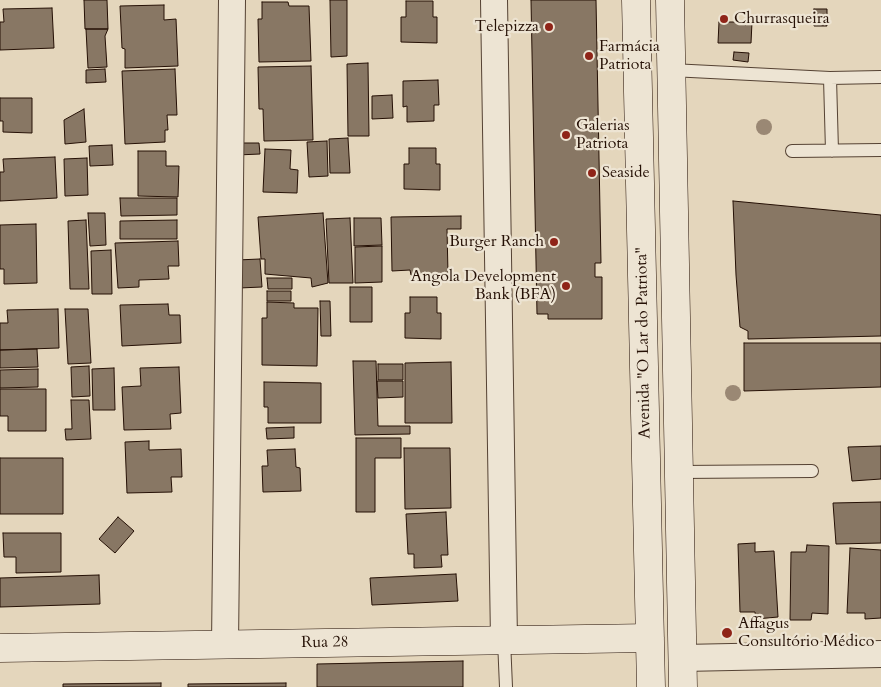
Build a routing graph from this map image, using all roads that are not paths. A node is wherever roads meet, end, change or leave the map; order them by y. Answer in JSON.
{"nodes":[{"id":1,"x":232,"y":0,"type":"edge"},
{"id":2,"x":494,"y":0,"type":"edge"},
{"id":3,"x":636,"y":0,"type":"edge"},
{"id":4,"x":670,"y":0,"type":"edge"},
{"id":5,"x":671,"y":70,"type":"junction"},
{"id":6,"x":881,"y":77,"type":"edge"},
{"id":7,"x":830,"y":78,"type":"junction"},
{"id":8,"x":832,"y":150,"type":"junction"},
{"id":9,"x":881,"y":150,"type":"edge"},
{"id":10,"x":792,"y":151,"type":"dead end"},
{"id":11,"x":812,"y":471,"type":"dead end"},
{"id":12,"x":680,"y":472,"type":"junction"},
{"id":13,"x":650,"y":638,"type":"junction"},
{"id":14,"x":504,"y":640,"type":"junction"},
{"id":15,"x":225,"y":645,"type":"junction"},
{"id":16,"x":0,"y":648,"type":"edge"},
{"id":17,"x":881,"y":654,"type":"edge"},
{"id":18,"x":682,"y":658,"type":"junction"},
{"id":19,"x":506,"y":687,"type":"edge"},
{"id":20,"x":651,"y":687,"type":"edge"},
{"id":21,"x":682,"y":687,"type":"edge"}],
"edges":[{"from":1,"to":15,"type":"street"},
{"from":2,"to":14,"type":"street"},
{"from":3,"to":13,"type":"main road","name":"Avenida \"O Lar do Patriota\""},
{"from":4,"to":5,"type":"main road","name":"Avenida \"O Lar do Patriota\""},
{"from":5,"to":7,"type":"lane"},
{"from":5,"to":12,"type":"main road","name":"Avenida \"O Lar do Patriota\""},
{"from":6,"to":7,"type":"lane"},
{"from":7,"to":8,"type":"lane"},
{"from":8,"to":9,"type":"lane"},
{"from":8,"to":10,"type":"lane"},
{"from":11,"to":12,"type":"lane"},
{"from":12,"to":18,"type":"main road","name":"Avenida \"O Lar do Patriota\""},
{"from":13,"to":14,"type":"main road","name":"Rua 28"},
{"from":13,"to":20,"type":"main road","name":"Avenida \"O Lar do Patriota\""},
{"from":14,"to":15,"type":"main road","name":"Rua 28"},
{"from":14,"to":19,"type":"lane"},
{"from":15,"to":16,"type":"main road","name":"Rua 28"},
{"from":17,"to":18,"type":"street"},
{"from":18,"to":21,"type":"main road","name":"Avenida \"O Lar do Patriota\""}]}
